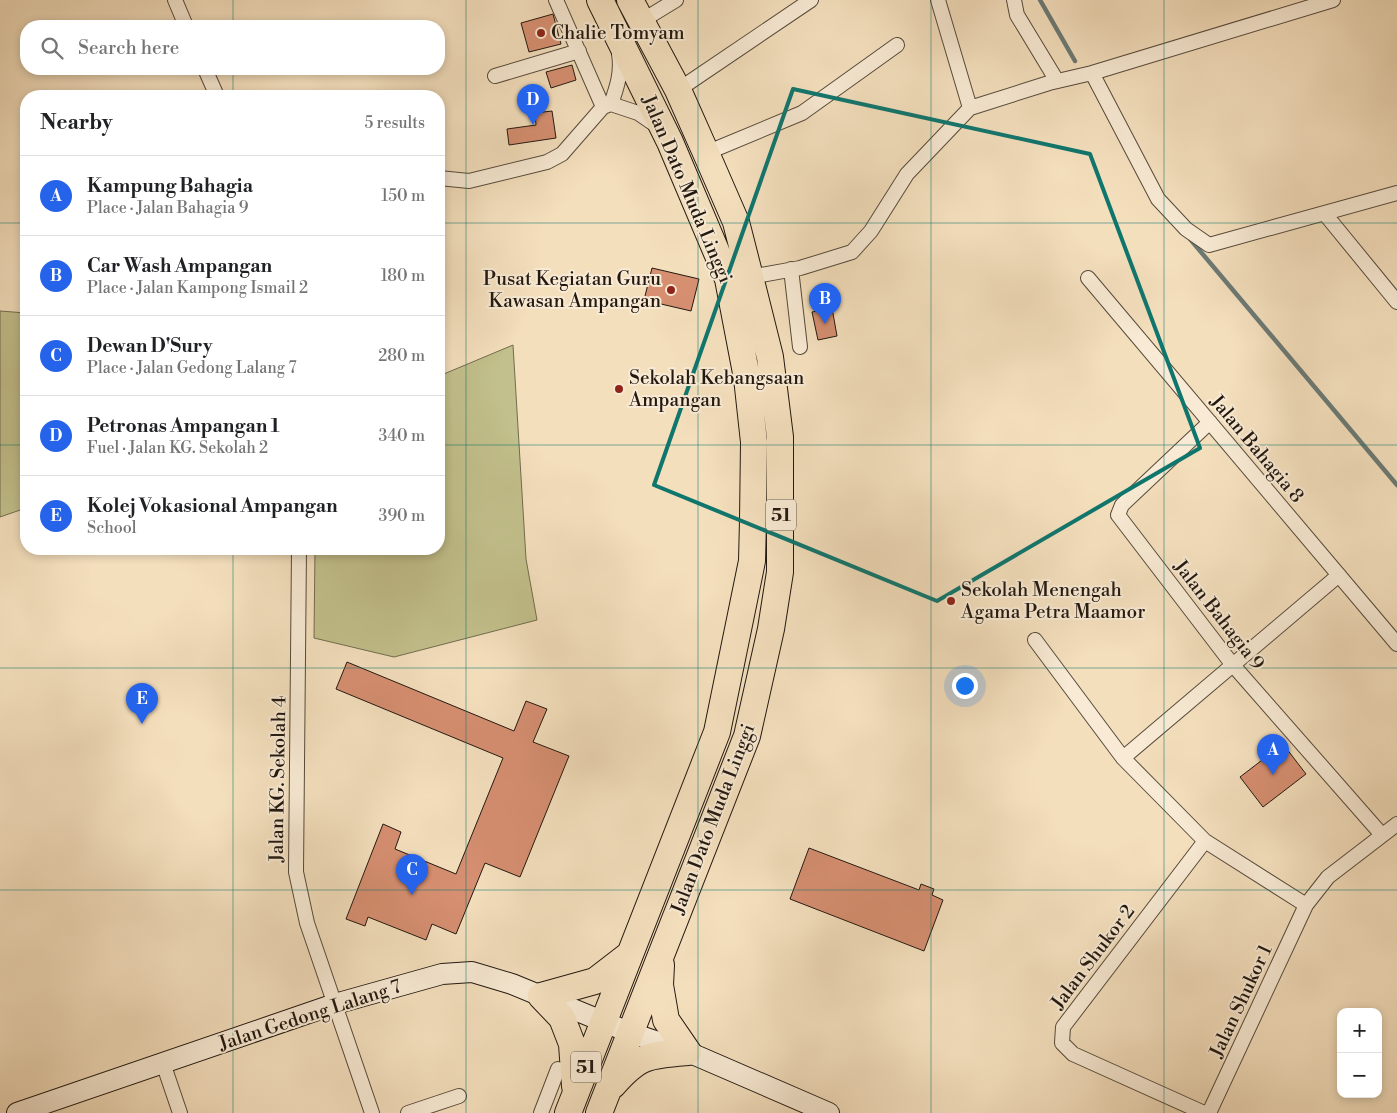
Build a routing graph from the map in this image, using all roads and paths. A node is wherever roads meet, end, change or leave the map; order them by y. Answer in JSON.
{"nodes":[{"id":1,"x":174,"y":0,"type":"edge"},
{"id":2,"x":556,"y":0,"type":"edge"},
{"id":3,"x":600,"y":0,"type":"edge"},
{"id":4,"x":676,"y":0,"type":"edge"},
{"id":5,"x":811,"y":0,"type":"edge"},
{"id":6,"x":938,"y":0,"type":"edge"},
{"id":7,"x":1014,"y":0,"type":"edge"},
{"id":8,"x":1333,"y":0,"type":"edge"},
{"id":9,"x":635,"y":11,"type":"edge"},
{"id":10,"x":183,"y":20,"type":"edge"},
{"id":11,"x":616,"y":34,"type":"junction"},
{"id":12,"x":897,"y":45,"type":"dead end"},
{"id":13,"x":578,"y":51,"type":"junction"},
{"id":14,"x":1092,"y":72,"type":"junction"},
{"id":15,"x":208,"y":75,"type":"edge"},
{"id":16,"x":495,"y":76,"type":"dead end"},
{"id":17,"x":1057,"y":81,"type":"junction"},
{"id":18,"x":214,"y":90,"type":"edge"},
{"id":19,"x":678,"y":90,"type":"junction"},
{"id":20,"x":607,"y":106,"type":"junction"},
{"id":21,"x":970,"y":108,"type":"junction"},
{"id":22,"x":670,"y":142,"type":"junction"},
{"id":23,"x":706,"y":154,"type":"junction"},
{"id":24,"x":445,"y":179,"type":"edge"},
{"id":25,"x":1397,"y":193,"type":"edge"},
{"id":26,"x":1325,"y":214,"type":"junction"},
{"id":27,"x":791,"y":269,"type":"junction"},
{"id":28,"x":750,"y":277,"type":"junction"},
{"id":29,"x":1088,"y":278,"type":"dead end"},
{"id":30,"x":1397,"y":302,"type":"edge"},
{"id":31,"x":800,"y":347,"type":"dead end"},
{"id":32,"x":1210,"y":422,"type":"junction"},
{"id":33,"x":299,"y":555,"type":"edge"},
{"id":34,"x":1339,"y":575,"type":"junction"},
{"id":35,"x":1035,"y":640,"type":"dead end"},
{"id":36,"x":1397,"y":644,"type":"edge"},
{"id":37,"x":1232,"y":664,"type":"junction"},
{"id":38,"x":1123,"y":758,"type":"junction"},
{"id":39,"x":1397,"y":824,"type":"edge"},
{"id":40,"x":1382,"y":835,"type":"junction"},
{"id":41,"x":1205,"y":842,"type":"junction"},
{"id":42,"x":1306,"y":905,"type":"junction"},
{"id":43,"x":631,"y":954,"type":"junction"},
{"id":44,"x":661,"y":954,"type":"junction"},
{"id":45,"x":541,"y":996,"type":"junction"},
{"id":46,"x":335,"y":1004,"type":"junction"},
{"id":47,"x":604,"y":1021,"type":"junction"},
{"id":48,"x":631,"y":1032,"type":"junction"},
{"id":49,"x":688,"y":1052,"type":"junction"},
{"id":50,"x":163,"y":1063,"type":"junction"},
{"id":51,"x":558,"y":1069,"type":"dead end"},
{"id":52,"x":459,"y":1096,"type":"dead end"},
{"id":53,"x":603,"y":1102,"type":"edge"},
{"id":54,"x":572,"y":1104,"type":"edge"},
{"id":55,"x":797,"y":1106,"type":"edge"},
{"id":56,"x":17,"y":1113,"type":"edge"},
{"id":57,"x":180,"y":1113,"type":"edge"},
{"id":58,"x":372,"y":1113,"type":"edge"},
{"id":59,"x":408,"y":1113,"type":"edge"},
{"id":60,"x":542,"y":1113,"type":"edge"},
{"id":61,"x":830,"y":1113,"type":"edge"},
{"id":62,"x":1204,"y":1113,"type":"edge"},
{"id":63,"x":1209,"y":1113,"type":"edge"}],
"edges":[{"from":1,"to":10,"type":"street"},
{"from":2,"to":13,"type":"street"},
{"from":3,"to":11,"type":"highway","name":"Jalan Dato Muda Linggi","number":"51"},
{"from":4,"to":9,"type":"street"},
{"from":5,"to":19,"type":"street"},
{"from":6,"to":21,"type":"street"},
{"from":7,"to":17,"type":"street"},
{"from":8,"to":14,"type":"street"},
{"from":9,"to":19,"type":"highway","name":"Jalan Dato Muda Linggi","number":"51"},
{"from":11,"to":20,"type":"street"},
{"from":11,"to":22,"type":"highway","name":"Jalan Dato Muda Linggi","number":"51"},
{"from":12,"to":23,"type":"street"},
{"from":13,"to":16,"type":"street"},
{"from":13,"to":20,"type":"street"},
{"from":14,"to":17,"type":"street"},
{"from":14,"to":26,"type":"street"},
{"from":15,"to":18,"type":"street"},
{"from":17,"to":21,"type":"street"},
{"from":19,"to":23,"type":"highway","name":"Jalan Dato Muda Linggi","number":"51"},
{"from":20,"to":22,"type":"street"},
{"from":20,"to":24,"type":"street"},
{"from":21,"to":27,"type":"street"},
{"from":22,"to":43,"type":"highway","name":"Jalan Dato Muda Linggi","number":"51"},
{"from":23,"to":28,"type":"highway","name":"Jalan Dato Muda Linggi","number":"51"},
{"from":25,"to":26,"type":"street"},
{"from":26,"to":30,"type":"street"},
{"from":27,"to":28,"type":"street"},
{"from":27,"to":31,"type":"street"},
{"from":28,"to":44,"type":"highway","name":"Jalan Dato Muda Linggi","number":"51"},
{"from":29,"to":32,"type":"street","name":"Jalan Bahagia 8"},
{"from":32,"to":34,"type":"street","name":"Jalan Bahagia 8"},
{"from":32,"to":37,"type":"street","name":"Jalan Bahagia 9"},
{"from":33,"to":46,"type":"street","name":"Jalan KG. Sekolah 4"},
{"from":34,"to":36,"type":"street","name":"Jalan Bahagia 8"},
{"from":34,"to":37,"type":"street"},
{"from":35,"to":38,"type":"street"},
{"from":37,"to":38,"type":"street"},
{"from":37,"to":40,"type":"street","name":"Jalan Bahagia 9"},
{"from":38,"to":41,"type":"street"},
{"from":39,"to":40,"type":"street","name":"Jalan Shukor 1"},
{"from":40,"to":42,"type":"street","name":"Jalan Shukor 1"},
{"from":41,"to":42,"type":"street"},
{"from":41,"to":62,"type":"street","name":"Jalan Shukor 2"},
{"from":42,"to":63,"type":"street","name":"Jalan Shukor 1"},
{"from":43,"to":45,"type":"highway"},
{"from":43,"to":47,"type":"highway","name":"Jalan Dato Muda Linggi","number":"51"},
{"from":44,"to":48,"type":"highway","name":"Jalan Dato Muda Linggi","number":"51"},
{"from":44,"to":49,"type":"highway"},
{"from":45,"to":46,"type":"street","name":"Jalan Gedong Lalang 7"},
{"from":45,"to":47,"type":"street","name":"Jalan Gedong Lalang 7"},
{"from":45,"to":54,"type":"highway"},
{"from":46,"to":50,"type":"street","name":"Jalan Gedong Lalang 7"},
{"from":46,"to":58,"type":"street","name":"Jalan KG. Sekolah 4"},
{"from":47,"to":48,"type":"street","name":"Jalan Gedong Lalang 7"},
{"from":47,"to":54,"type":"highway","number":"51"},
{"from":48,"to":49,"type":"street","name":"Jalan Gedong Lalang 7"},
{"from":48,"to":53,"type":"highway","number":"51"},
{"from":49,"to":53,"type":"highway"},
{"from":49,"to":55,"type":"street","name":"Jalan Gedong Lalang 7"},
{"from":50,"to":56,"type":"street","name":"Jalan Gedong Lalang 7"},
{"from":50,"to":57,"type":"street"},
{"from":51,"to":60,"type":"street"},
{"from":52,"to":59,"type":"street"},
{"from":55,"to":61,"type":"street","name":"Jalan Gedong Lalang 7"}]}
